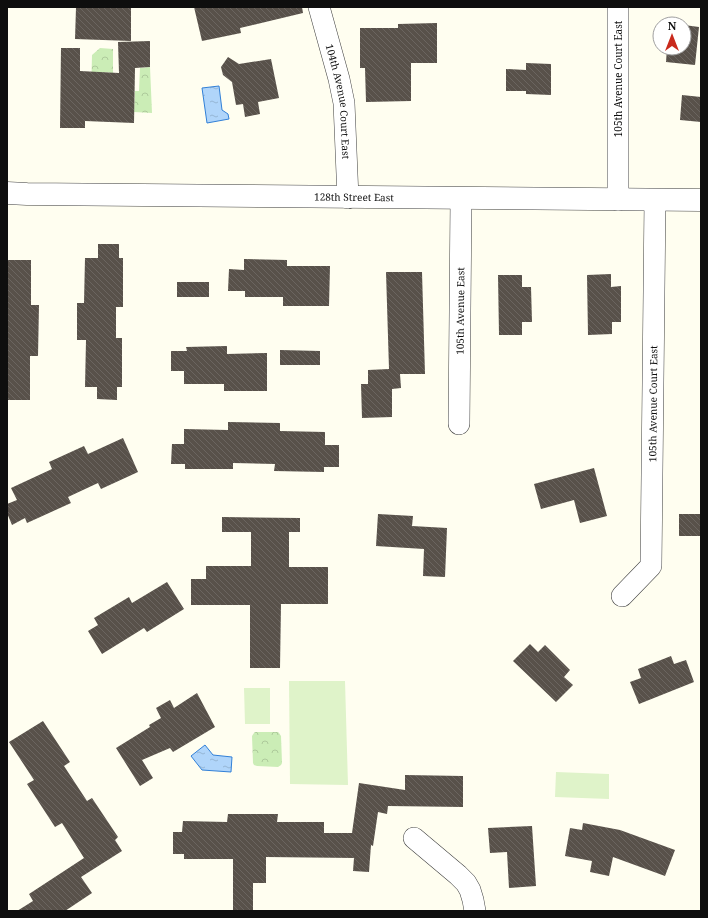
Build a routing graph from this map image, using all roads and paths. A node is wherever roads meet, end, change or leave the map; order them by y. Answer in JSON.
{"nodes":[{"id":1,"x":319,"y":7,"type":"edge"},
{"id":2,"x":618,"y":7,"type":"edge"},
{"id":3,"x":7,"y":193,"type":"edge"},
{"id":4,"x":348,"y":198,"type":"junction"},
{"id":5,"x":461,"y":199,"type":"junction"},
{"id":6,"x":618,"y":200,"type":"junction"},
{"id":7,"x":655,"y":200,"type":"junction"},
{"id":8,"x":701,"y":200,"type":"edge"},
{"id":9,"x":459,"y":424,"type":"dead end"},
{"id":10,"x":622,"y":596,"type":"dead end"},
{"id":11,"x":414,"y":838,"type":"dead end"},
{"id":12,"x":474,"y":911,"type":"edge"}],
"edges":[{"from":1,"to":4,"type":"street","name":"104th Avenue Court East"},
{"from":2,"to":6,"type":"street","name":"105th Avenue Court East"},
{"from":3,"to":4,"type":"street","name":"128th Street East"},
{"from":4,"to":5,"type":"street","name":"128th Street East"},
{"from":5,"to":6,"type":"street","name":"128th Street East"},
{"from":5,"to":9,"type":"street","name":"105th Avenue East"},
{"from":6,"to":7,"type":"street","name":"128th Street East"},
{"from":7,"to":8,"type":"street","name":"128th Street East"},
{"from":7,"to":10,"type":"street","name":"105th Avenue Court East"},
{"from":11,"to":12,"type":"street"}]}
